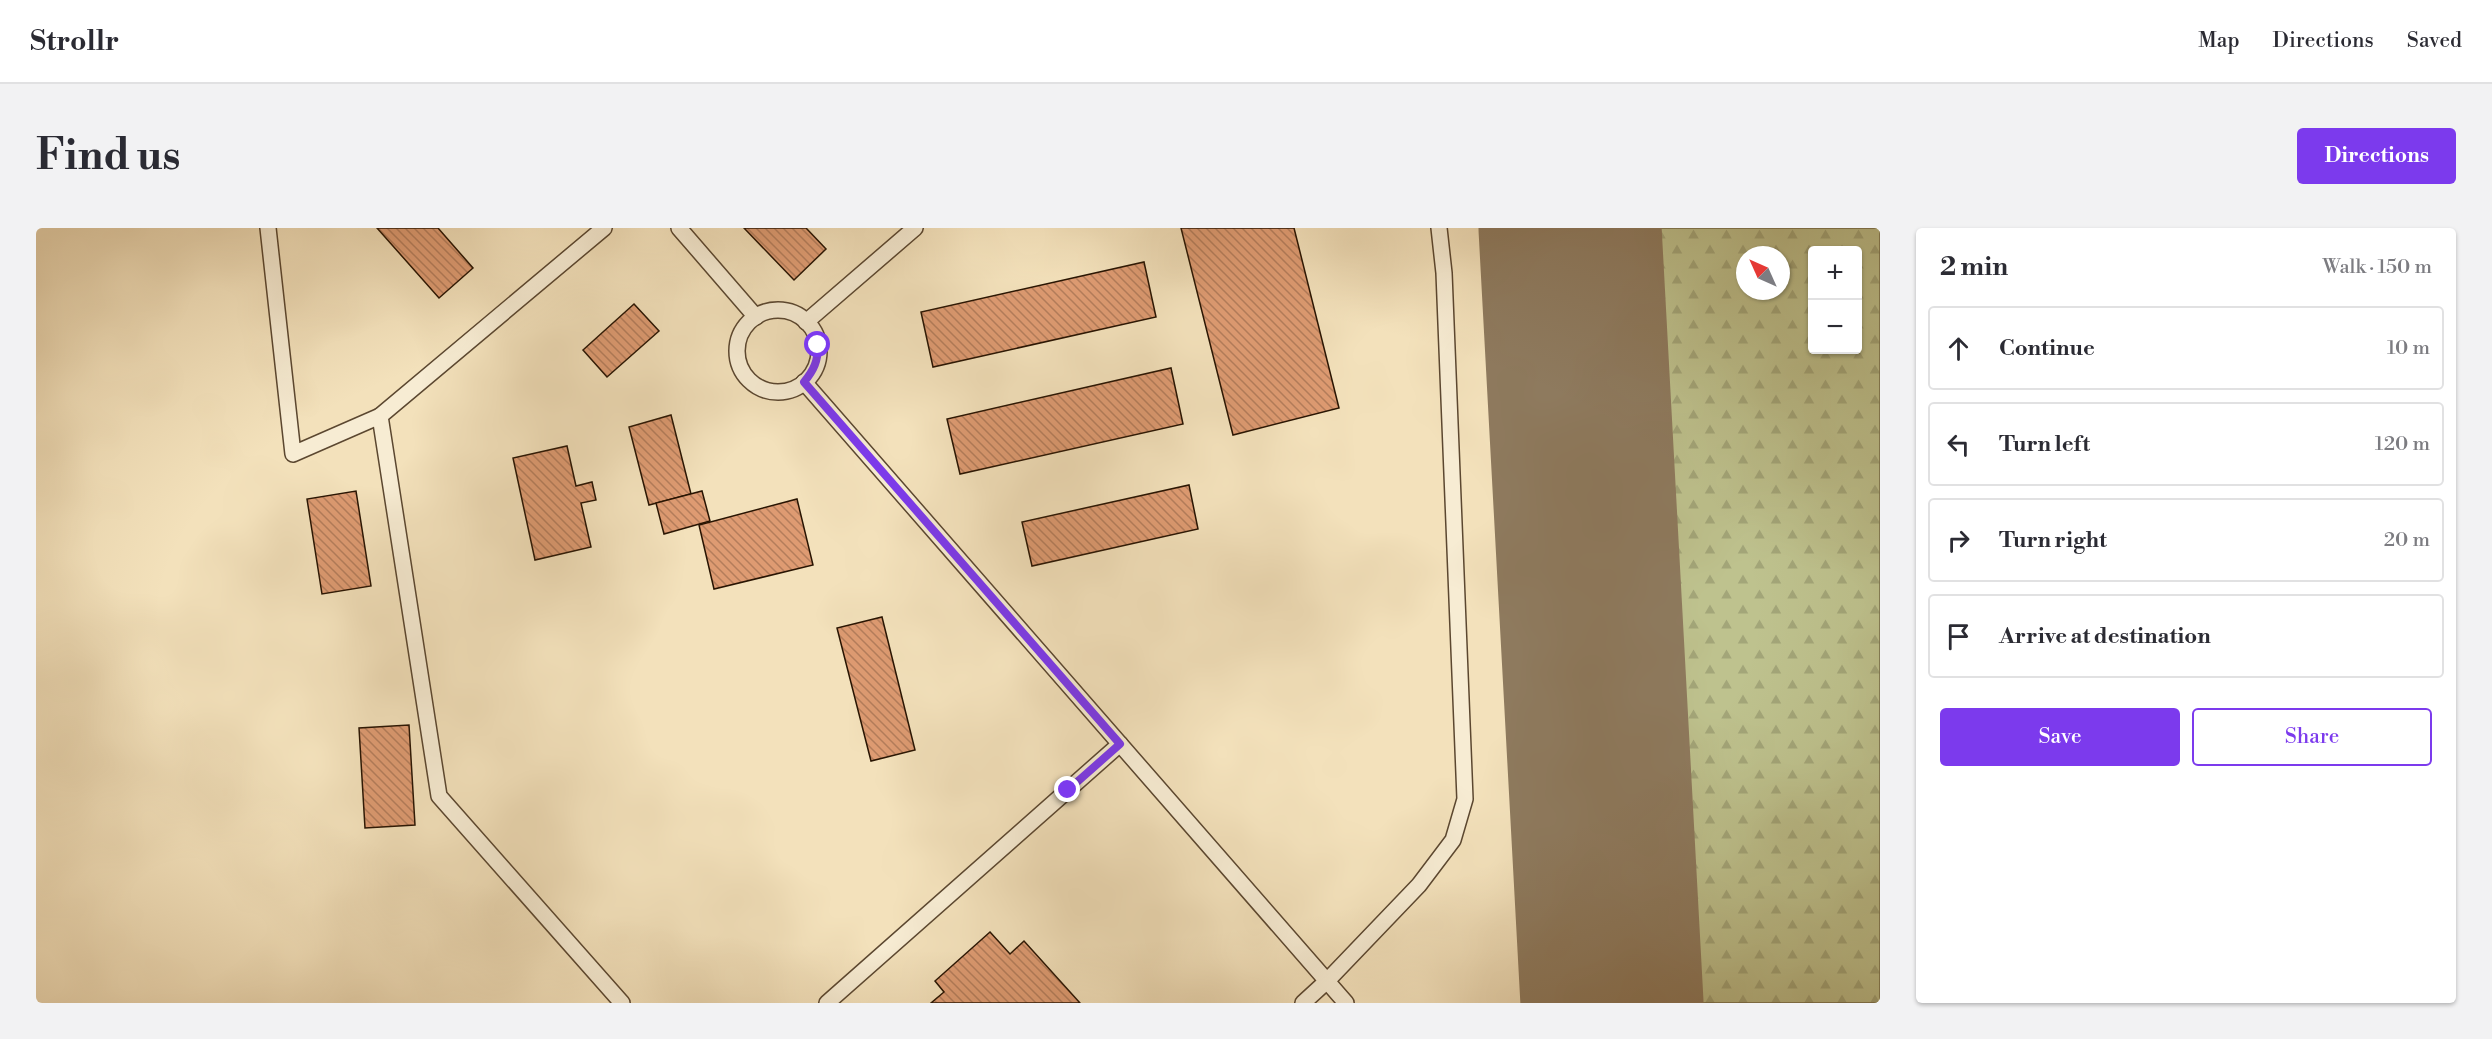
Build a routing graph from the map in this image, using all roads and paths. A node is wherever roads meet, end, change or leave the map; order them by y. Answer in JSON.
{"nodes":[{"id":1,"x":268,"y":228,"type":"edge"},
{"id":2,"x":604,"y":228,"type":"edge"},
{"id":3,"x":679,"y":228,"type":"edge"},
{"id":4,"x":915,"y":228,"type":"edge"},
{"id":5,"x":1439,"y":228,"type":"edge"},
{"id":6,"x":756,"y":317,"type":"junction"},
{"id":7,"x":806,"y":322,"type":"junction"},
{"id":8,"x":804,"y":382,"type":"junction"},
{"id":9,"x":380,"y":416,"type":"junction"},
{"id":10,"x":1120,"y":744,"type":"junction"},
{"id":11,"x":1328,"y":981,"type":"junction"},
{"id":12,"x":622,"y":1003,"type":"edge"},
{"id":13,"x":827,"y":1003,"type":"edge"},
{"id":14,"x":1303,"y":1003,"type":"edge"},
{"id":15,"x":1346,"y":1003,"type":"edge"}],
"edges":[{"from":1,"to":9,"type":"lane"},
{"from":2,"to":9,"type":"lane"},
{"from":3,"to":6,"type":"lane"},
{"from":4,"to":7,"type":"lane"},
{"from":5,"to":11,"type":"lane"},
{"from":6,"to":7,"type":"lane"},
{"from":6,"to":8,"type":"lane"},
{"from":7,"to":8,"type":"lane"},
{"from":8,"to":10,"type":"lane"},
{"from":9,"to":12,"type":"lane"},
{"from":10,"to":11,"type":"lane"},
{"from":10,"to":13,"type":"lane"},
{"from":11,"to":14,"type":"lane"},
{"from":11,"to":15,"type":"lane"}]}
